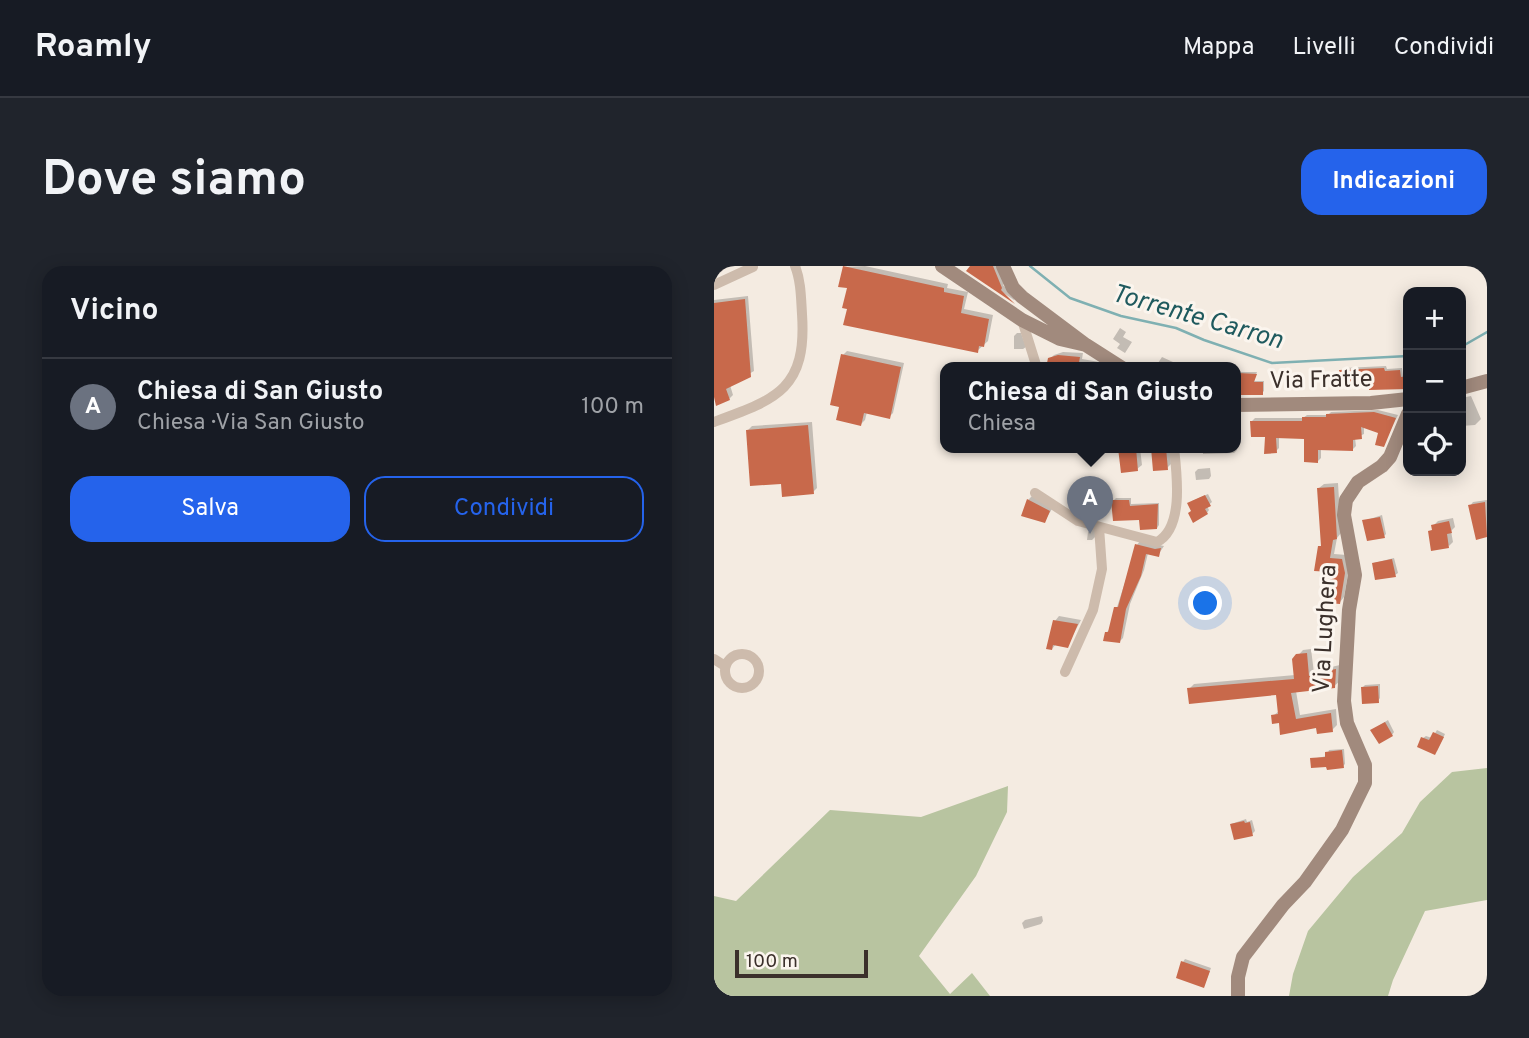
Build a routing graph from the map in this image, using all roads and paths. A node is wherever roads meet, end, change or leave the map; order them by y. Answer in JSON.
{"nodes":[{"id":1,"x":754,"y":266,"type":"edge"},
{"id":2,"x":794,"y":266,"type":"edge"},
{"id":3,"x":942,"y":266,"type":"edge"},
{"id":4,"x":1005,"y":272,"type":"edge"},
{"id":5,"x":714,"y":285,"type":"edge"},
{"id":6,"x":1022,"y":320,"type":"junction"},
{"id":7,"x":1086,"y":345,"type":"junction"},
{"id":8,"x":1035,"y":362,"type":"edge"},
{"id":9,"x":1113,"y":362,"type":"edge"},
{"id":10,"x":1487,"y":381,"type":"edge"},
{"id":11,"x":1466,"y":387,"type":"edge"},
{"id":12,"x":1403,"y":400,"type":"edge"},
{"id":13,"x":1241,"y":405,"type":"edge"},
{"id":14,"x":714,"y":422,"type":"edge"},
{"id":15,"x":1403,"y":426,"type":"edge"},
{"id":16,"x":1175,"y":453,"type":"edge"},
{"id":17,"x":1035,"y":493,"type":"dead end"},
{"id":18,"x":1100,"y":527,"type":"junction"},
{"id":19,"x":714,"y":659,"type":"edge"},
{"id":20,"x":725,"y":666,"type":"dead end"},
{"id":21,"x":1065,"y":672,"type":"dead end"},
{"id":22,"x":1238,"y":996,"type":"edge"}],
"edges":[{"from":1,"to":5,"type":"street"},
{"from":2,"to":14,"type":"street"},
{"from":3,"to":6,"type":"street"},
{"from":4,"to":7,"type":"street"},
{"from":6,"to":7,"type":"street"},
{"from":6,"to":8,"type":"street"},
{"from":7,"to":9,"type":"street"},
{"from":10,"to":11,"type":"street"},
{"from":12,"to":13,"type":"street","name":"Via Fratte"},
{"from":15,"to":22,"type":"street","name":"Via Lughera"},
{"from":16,"to":18,"type":"street"},
{"from":17,"to":18,"type":"street"},
{"from":18,"to":21,"type":"street"},
{"from":19,"to":20,"type":"street"}]}
